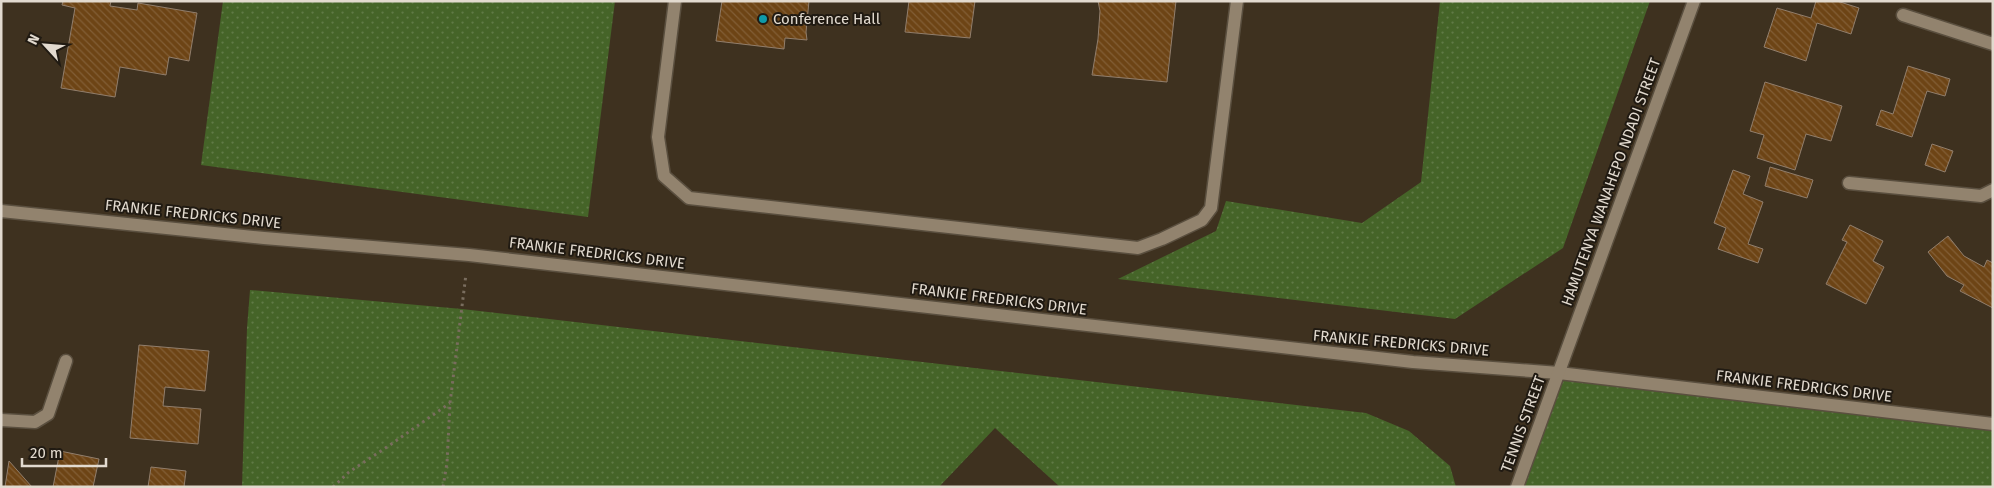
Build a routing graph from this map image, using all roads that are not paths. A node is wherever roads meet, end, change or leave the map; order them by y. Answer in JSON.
{"nodes":[{"id":1,"x":674,"y":1,"type":"edge"},
{"id":2,"x":1237,"y":1,"type":"edge"},
{"id":3,"x":1694,"y":1,"type":"edge"},
{"id":4,"x":1903,"y":15,"type":"dead end"},
{"id":5,"x":1993,"y":44,"type":"edge"},
{"id":6,"x":1849,"y":183,"type":"dead end"},
{"id":7,"x":1993,"y":190,"type":"edge"},
{"id":8,"x":1,"y":211,"type":"edge"},
{"id":9,"x":66,"y":360,"type":"dead end"},
{"id":10,"x":1559,"y":373,"type":"junction"},
{"id":11,"x":1,"y":420,"type":"edge"},
{"id":12,"x":1993,"y":424,"type":"edge"},
{"id":13,"x":1517,"y":487,"type":"edge"}],
"edges":[{"from":1,"to":2,"type":"street"},
{"from":3,"to":10,"type":"street","name":"HAMUTENYA WANAHEPO NDADI STREET"},
{"from":4,"to":5,"type":"street"},
{"from":6,"to":7,"type":"street"},
{"from":8,"to":10,"type":"street","name":"FRANKIE FREDRICKS DRIVE"},
{"from":9,"to":11,"type":"street"},
{"from":10,"to":12,"type":"street","name":"FRANKIE FREDRICKS DRIVE"},
{"from":10,"to":13,"type":"street","name":"TENNIS STREET"}]}
